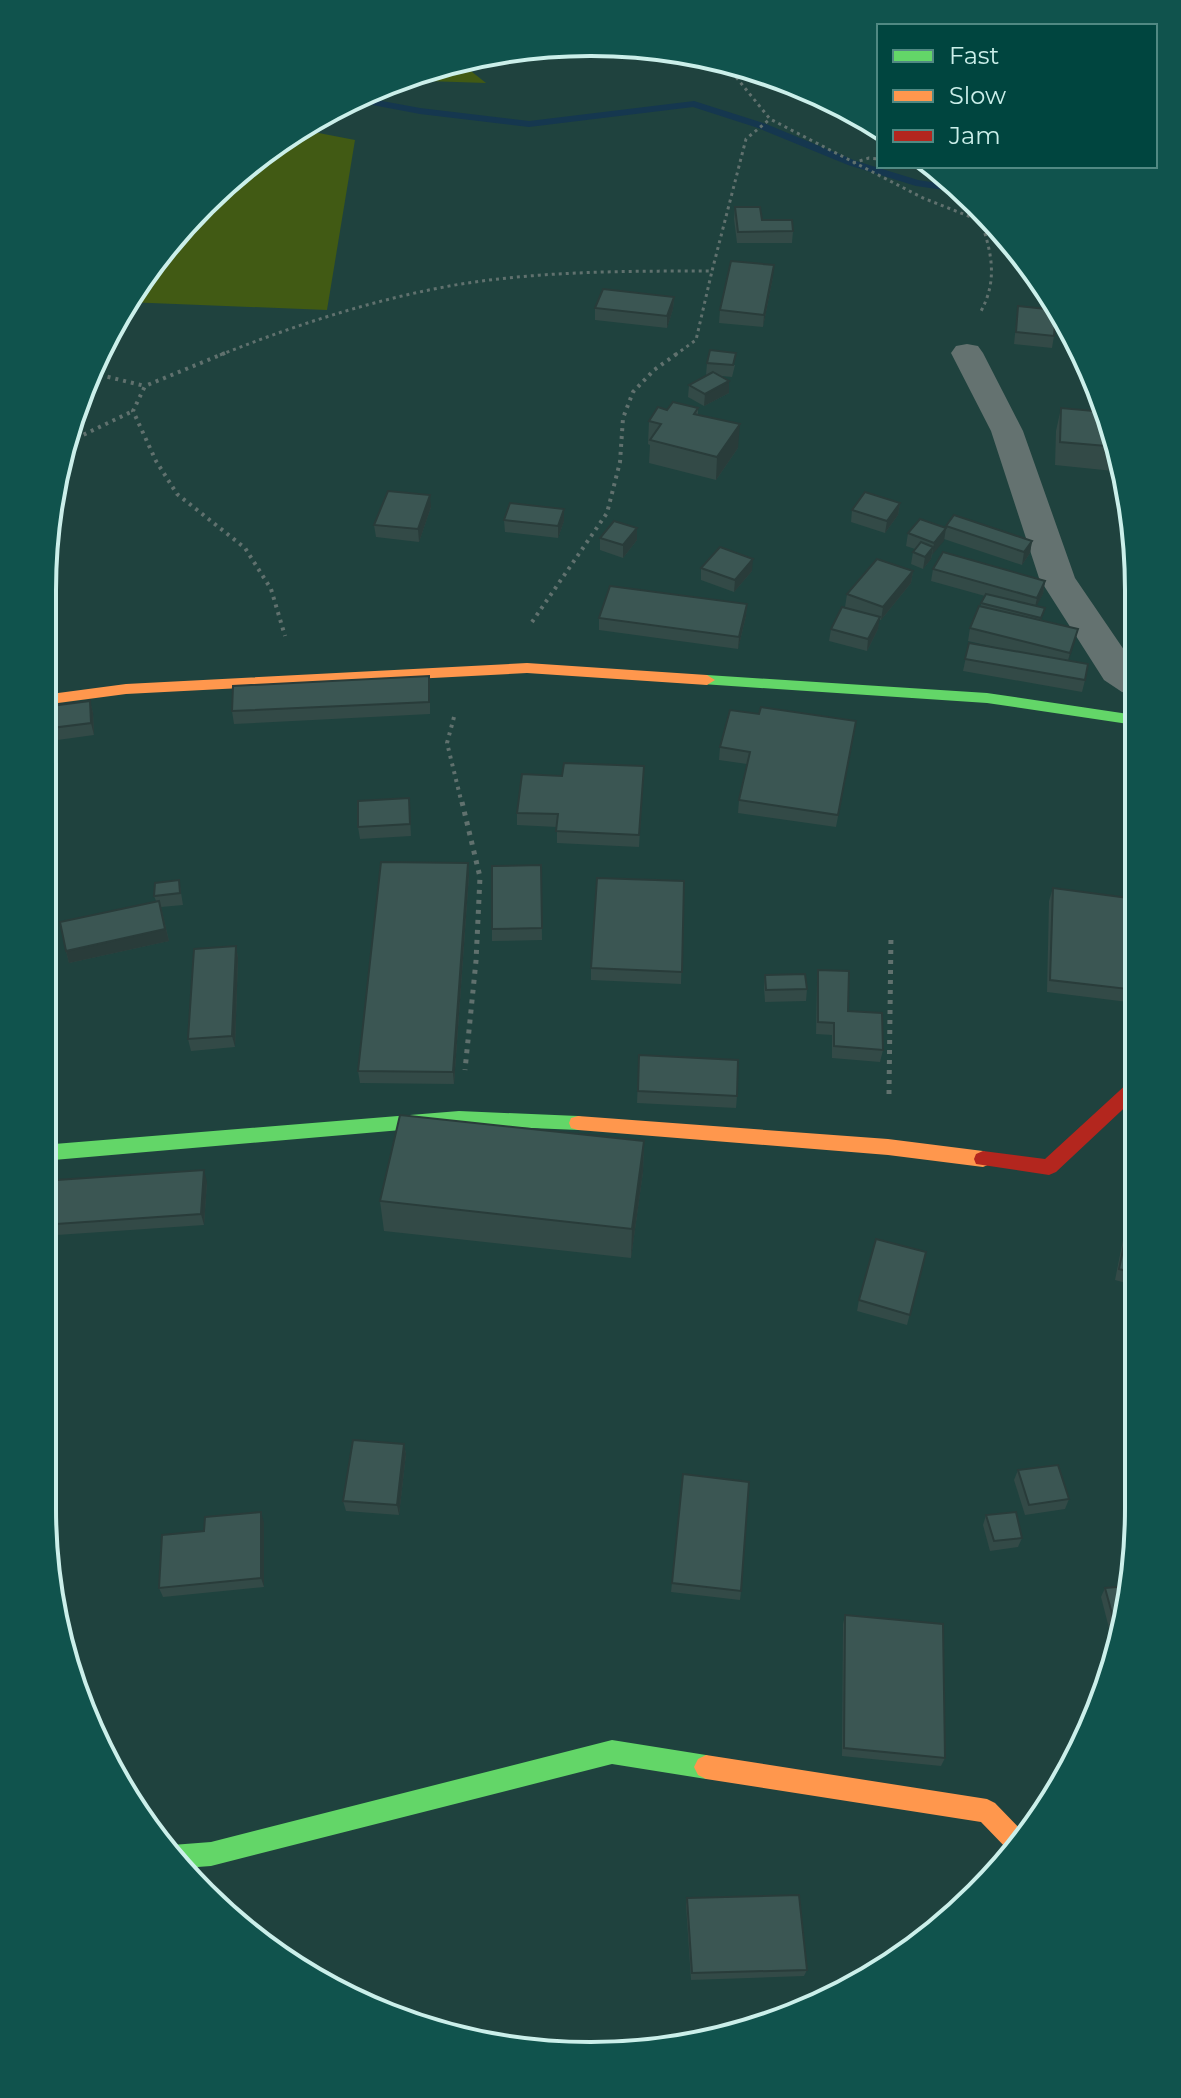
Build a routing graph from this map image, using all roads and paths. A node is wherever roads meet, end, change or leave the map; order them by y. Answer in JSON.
{"nodes":[{"id":1,"x":735,"y":76,"type":"edge"},
{"id":2,"x":770,"y":119,"type":"junction"},
{"id":3,"x":877,"y":159,"type":"edge"},
{"id":4,"x":852,"y":163,"type":"junction"},
{"id":5,"x":972,"y":218,"type":"edge"},
{"id":6,"x":984,"y":229,"type":"edge"},
{"id":7,"x":712,"y":271,"type":"junction"},
{"id":8,"x":967,"y":353,"type":"joint"},
{"id":9,"x":102,"y":375,"type":"edge"},
{"id":10,"x":145,"y":386,"type":"junction"},
{"id":11,"x":133,"y":411,"type":"junction"},
{"id":12,"x":79,"y":437,"type":"edge"},
{"id":13,"x":527,"y":668,"type":"junction"},
{"id":14,"x":466,"y":671,"type":"junction"},
{"id":15,"x":1125,"y":676,"type":"edge"},
{"id":16,"x":281,"y":681,"type":"junction"},
{"id":17,"x":56,"y":698,"type":"edge"},
{"id":18,"x":1125,"y":719,"type":"edge"},
{"id":19,"x":891,"y":935,"type":"dead end"},
{"id":20,"x":1125,"y":1096,"type":"edge"},
{"id":21,"x":459,"y":1118,"type":"junction"},
{"id":22,"x":888,"y":1147,"type":"junction"},
{"id":23,"x":56,"y":1152,"type":"edge"},
{"id":24,"x":1011,"y":1837,"type":"edge"},
{"id":25,"x":186,"y":1856,"type":"edge"}],
"edges":[{"from":1,"to":2,"type":"path"},
{"from":2,"to":4,"type":"path"},
{"from":2,"to":7,"type":"path"},
{"from":3,"to":4,"type":"path"},
{"from":4,"to":5,"type":"path"},
{"from":6,"to":8,"type":"path"},
{"from":7,"to":10,"type":"path"},
{"from":7,"to":13,"type":"path"},
{"from":8,"to":15,"type":"street"},
{"from":9,"to":10,"type":"path"},
{"from":10,"to":11,"type":"path"},
{"from":11,"to":12,"type":"path"},
{"from":11,"to":16,"type":"path"},
{"from":13,"to":14,"type":"street"},
{"from":13,"to":18,"type":"street"},
{"from":14,"to":16,"type":"street"},
{"from":14,"to":21,"type":"path"},
{"from":16,"to":17,"type":"street"},
{"from":19,"to":22,"type":"path"},
{"from":20,"to":22,"type":"street"},
{"from":21,"to":22,"type":"street"},
{"from":21,"to":23,"type":"street"},
{"from":24,"to":25,"type":"street"}]}
